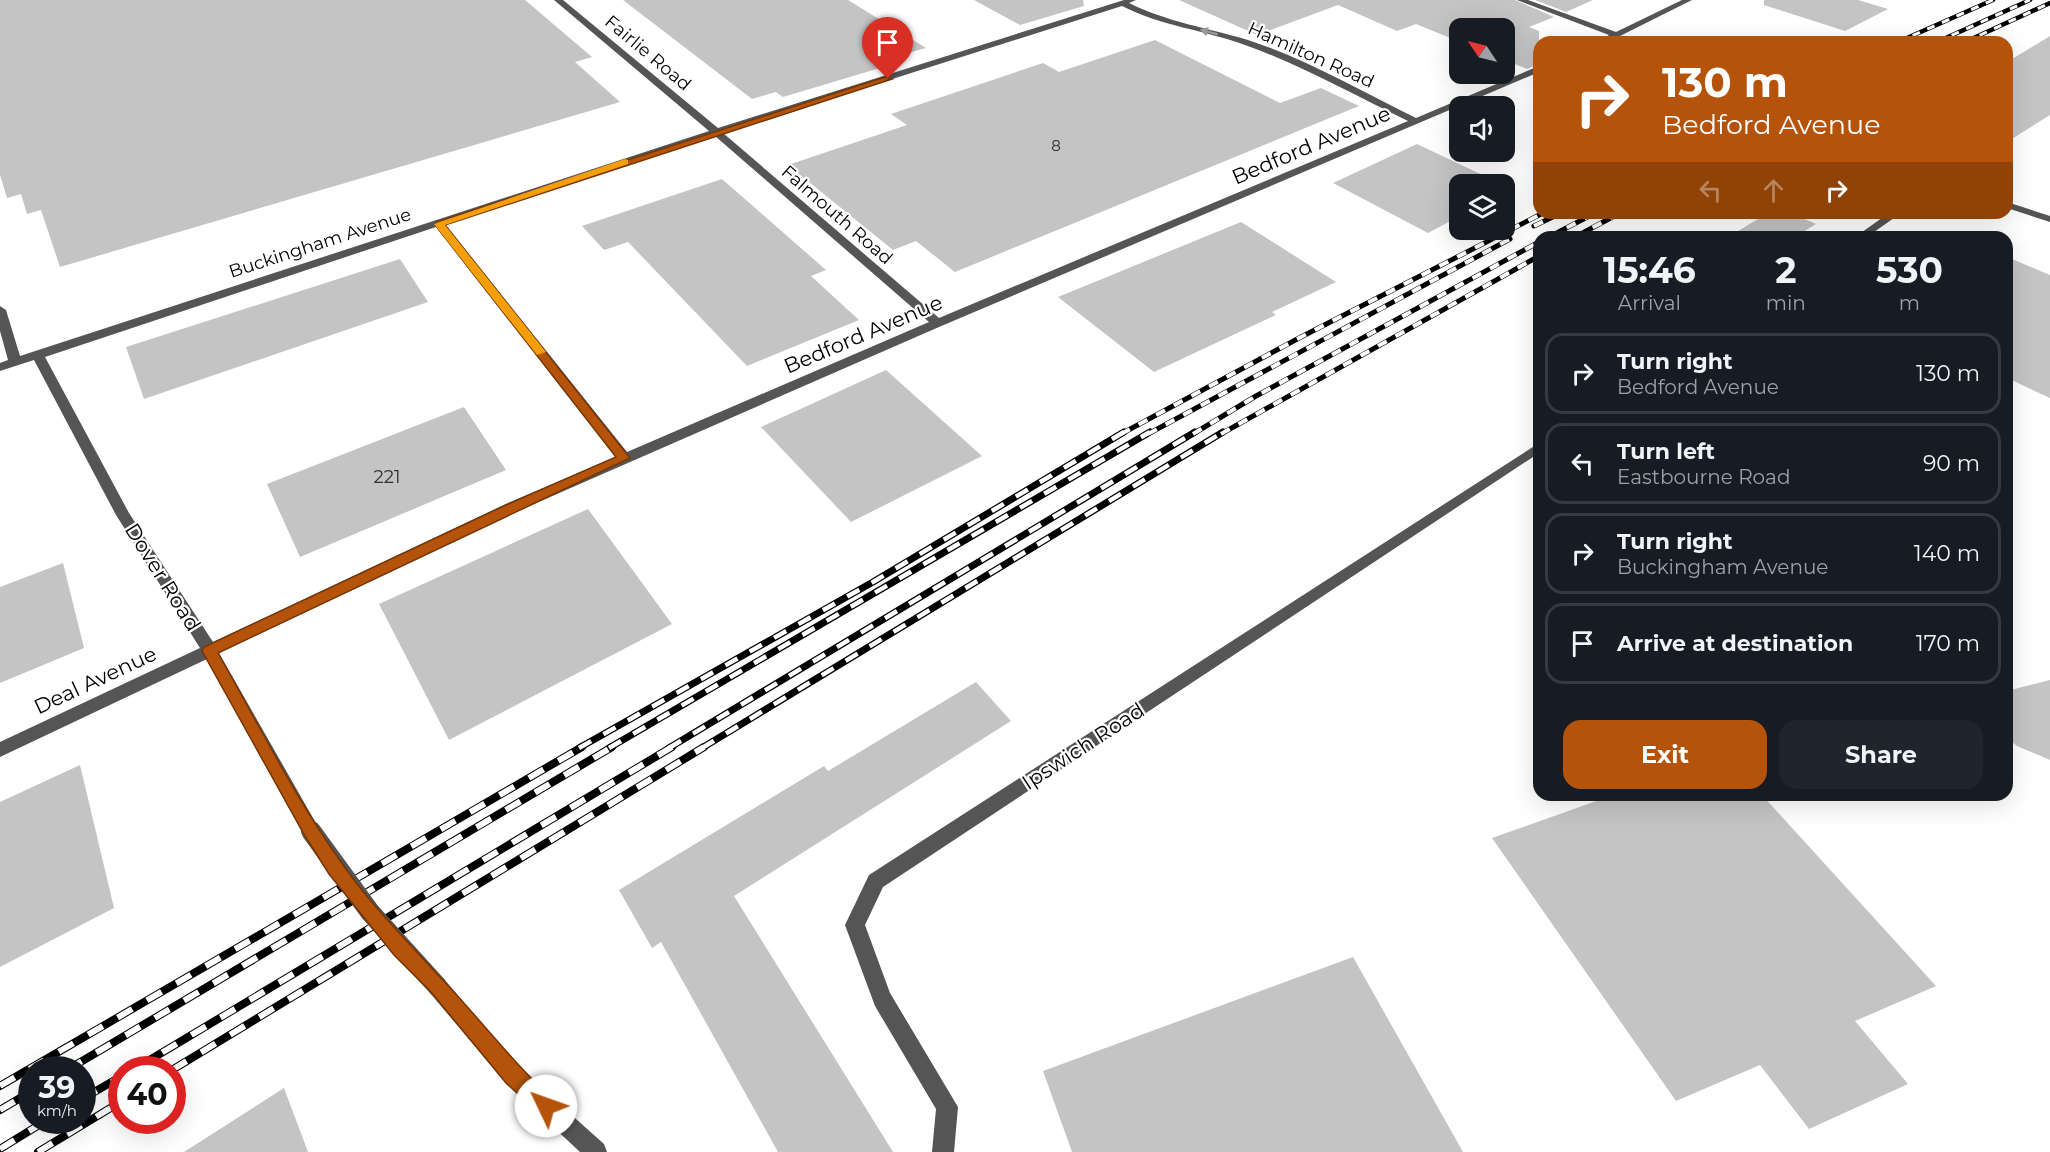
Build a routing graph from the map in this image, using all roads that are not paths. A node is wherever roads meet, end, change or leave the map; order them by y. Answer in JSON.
{"nodes":[{"id":1,"x":558,"y":0,"type":"edge"},
{"id":2,"x":1521,"y":0,"type":"edge"},
{"id":3,"x":1688,"y":0,"type":"edge"},
{"id":4,"x":1127,"y":2,"type":"edge"},
{"id":5,"x":1617,"y":35,"type":"joint"},
{"id":6,"x":1533,"y":72,"type":"edge"},
{"id":7,"x":1417,"y":122,"type":"junction"},
{"id":8,"x":716,"y":132,"type":"junction"},
{"id":9,"x":2013,"y":207,"type":"edge"},
{"id":10,"x":1887,"y":219,"type":"edge"},
{"id":11,"x":2050,"y":219,"type":"edge"},
{"id":12,"x":439,"y":224,"type":"junction"},
{"id":13,"x":1869,"y":231,"type":"edge"},
{"id":14,"x":0,"y":310,"type":"edge"},
{"id":15,"x":937,"y":323,"type":"junction"},
{"id":16,"x":38,"y":354,"type":"junction"},
{"id":17,"x":15,"y":362,"type":"junction"},
{"id":18,"x":0,"y":367,"type":"edge"},
{"id":19,"x":1533,"y":451,"type":"edge"},
{"id":20,"x":624,"y":458,"type":"junction"},
{"id":21,"x":210,"y":651,"type":"junction"},
{"id":22,"x":0,"y":750,"type":"edge"},
{"id":23,"x":596,"y":1152,"type":"edge"},
{"id":24,"x":943,"y":1152,"type":"edge"}],
"edges":[{"from":1,"to":8,"type":"street","name":"Fairlie Road"},
{"from":2,"to":5,"type":"street"},
{"from":3,"to":5,"type":"street"},
{"from":7,"to":4,"type":"street","name":"Hamilton Road","one_way":true},
{"from":4,"to":8,"type":"street","name":"Buckingham Avenue"},
{"from":6,"to":7,"type":"street","name":"Bedford Avenue"},
{"from":7,"to":15,"type":"street","name":"Bedford Avenue"},
{"from":8,"to":12,"type":"street","name":"Buckingham Avenue"},
{"from":8,"to":15,"type":"street","name":"Falmouth Road"},
{"from":9,"to":11,"type":"street"},
{"from":10,"to":13,"type":"street"},
{"from":12,"to":16,"type":"street","name":"Buckingham Avenue"},
{"from":12,"to":20,"type":"street"},
{"from":14,"to":17,"type":"street"},
{"from":15,"to":20,"type":"street","name":"Bedford Avenue"},
{"from":16,"to":17,"type":"street","name":"Buckingham Avenue"},
{"from":16,"to":21,"type":"street","name":"Dover Road"},
{"from":17,"to":18,"type":"street","name":"Buckingham Avenue"},
{"from":19,"to":24,"type":"street","name":"Ipswich Road"},
{"from":20,"to":21,"type":"street","name":"Bedford Avenue"},
{"from":21,"to":22,"type":"street","name":"Deal Avenue"},
{"from":21,"to":23,"type":"street","name":"Dover Road","bridge":true}]}
